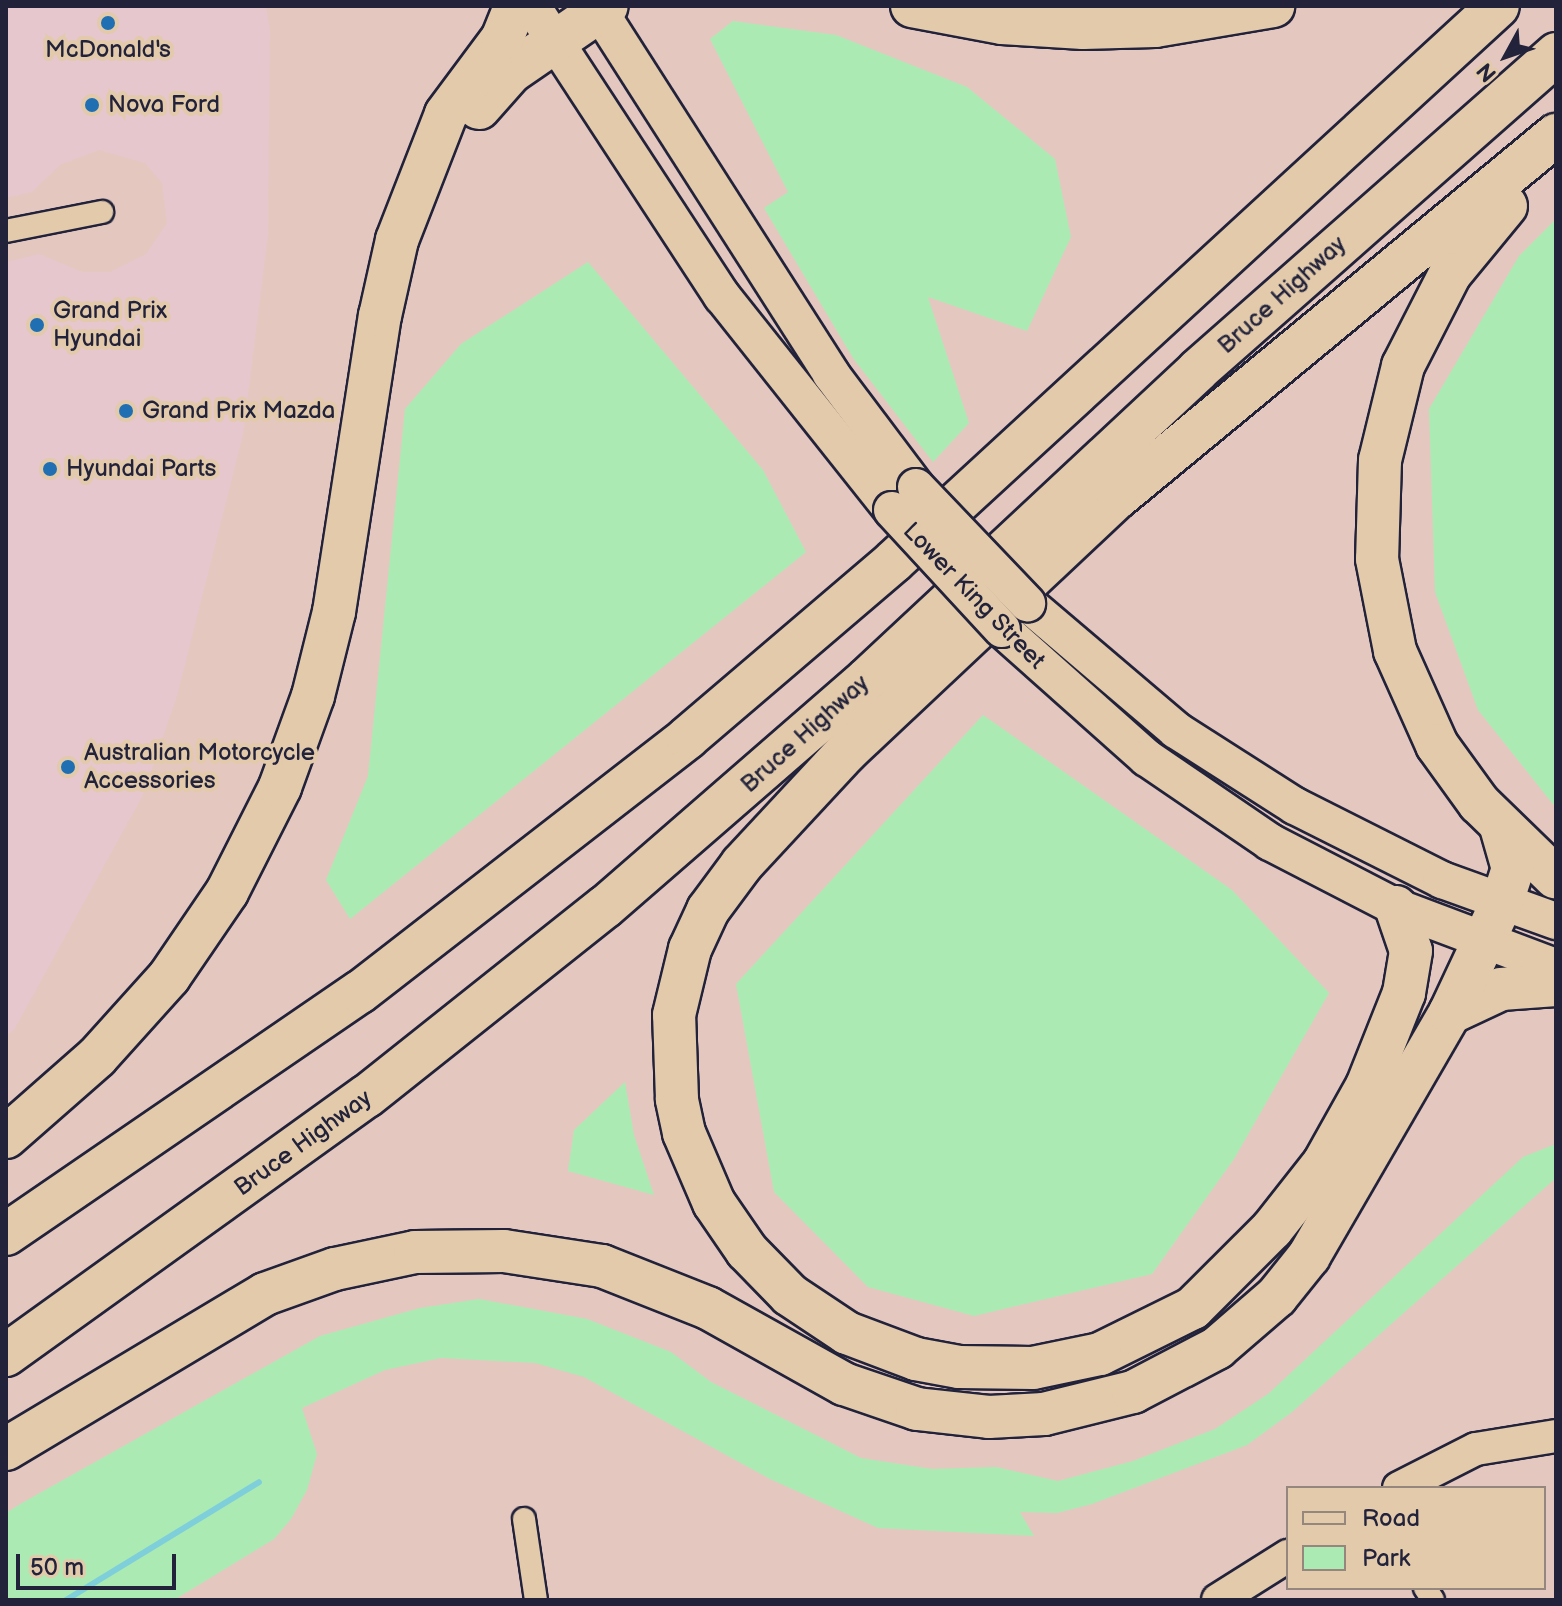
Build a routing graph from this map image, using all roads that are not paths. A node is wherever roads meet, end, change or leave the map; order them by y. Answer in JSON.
{"nodes":[{"id":1,"x":515,"y":6,"type":"edge"},
{"id":2,"x":912,"y":6,"type":"edge"},
{"id":3,"x":1273,"y":6,"type":"edge"},
{"id":4,"x":1498,"y":6,"type":"edge"},
{"id":5,"x":601,"y":8,"type":"edge"},
{"id":6,"x":544,"y":23,"type":"edge"},
{"id":7,"x":1556,"y":54,"type":"edge"},
{"id":8,"x":1556,"y":135,"type":"edge"},
{"id":9,"x":438,"y":140,"type":"junction"},
{"id":10,"x":1556,"y":148,"type":"edge"},
{"id":11,"x":102,"y":212,"type":"dead end"},
{"id":12,"x":6,"y":231,"type":"edge"},
{"id":13,"x":904,"y":499,"type":"junction"},
{"id":14,"x":1501,"y":827,"type":"junction"},
{"id":15,"x":1556,"y":878,"type":"edge"},
{"id":16,"x":1502,"y":902,"type":"junction"},
{"id":17,"x":1396,"y":907,"type":"junction"},
{"id":18,"x":1556,"y":921,"type":"edge"},
{"id":19,"x":1482,"y":942,"type":"junction"},
{"id":20,"x":1556,"y":967,"type":"edge"},
{"id":21,"x":1556,"y":985,"type":"edge"},
{"id":22,"x":1450,"y":1013,"type":"junction"},
{"id":23,"x":6,"y":1137,"type":"edge"},
{"id":24,"x":6,"y":1234,"type":"edge"},
{"id":25,"x":8,"y":1356,"type":"edge"},
{"id":26,"x":1556,"y":1436,"type":"edge"},
{"id":27,"x":6,"y":1449,"type":"edge"},
{"id":28,"x":1403,"y":1486,"type":"edge"},
{"id":29,"x":524,"y":1519,"type":"dead end"},
{"id":30,"x":1286,"y":1557,"type":"edge"},
{"id":31,"x":536,"y":1600,"type":"edge"},
{"id":32,"x":1218,"y":1600,"type":"edge"}],
"edges":[{"from":1,"to":9,"type":"highway"},
{"from":2,"to":3,"type":"highway"},
{"from":4,"to":24,"type":"highway"},
{"from":5,"to":6,"type":"highway"},
{"from":5,"to":13,"type":"main road","name":"Lower King Street"},
{"from":6,"to":9,"type":"highway"},
{"from":6,"to":13,"type":"main road","name":"Lower King Street"},
{"from":7,"to":25,"type":"highway","name":"Bruce Highway"},
{"from":8,"to":17,"type":"highway"},
{"from":9,"to":23,"type":"highway"},
{"from":10,"to":14,"type":"highway"},
{"from":11,"to":12,"type":"street"},
{"from":13,"to":16,"type":"main road","name":"Lower King Street","bridge":true},
{"from":13,"to":17,"type":"main road","name":"Lower King Street","bridge":true},
{"from":14,"to":15,"type":"highway"},
{"from":14,"to":16,"type":"highway"},
{"from":16,"to":18,"type":"main road","name":"Lower King Street"},
{"from":16,"to":19,"type":"highway"},
{"from":17,"to":19,"type":"main road","name":"Lower King Street"},
{"from":19,"to":20,"type":"main road","name":"Lower King Street"},
{"from":19,"to":22,"type":"highway"},
{"from":21,"to":22,"type":"highway"},
{"from":22,"to":27,"type":"highway"},
{"from":26,"to":28,"type":"street"},
{"from":29,"to":31,"type":"street"},
{"from":30,"to":32,"type":"street"}]}
